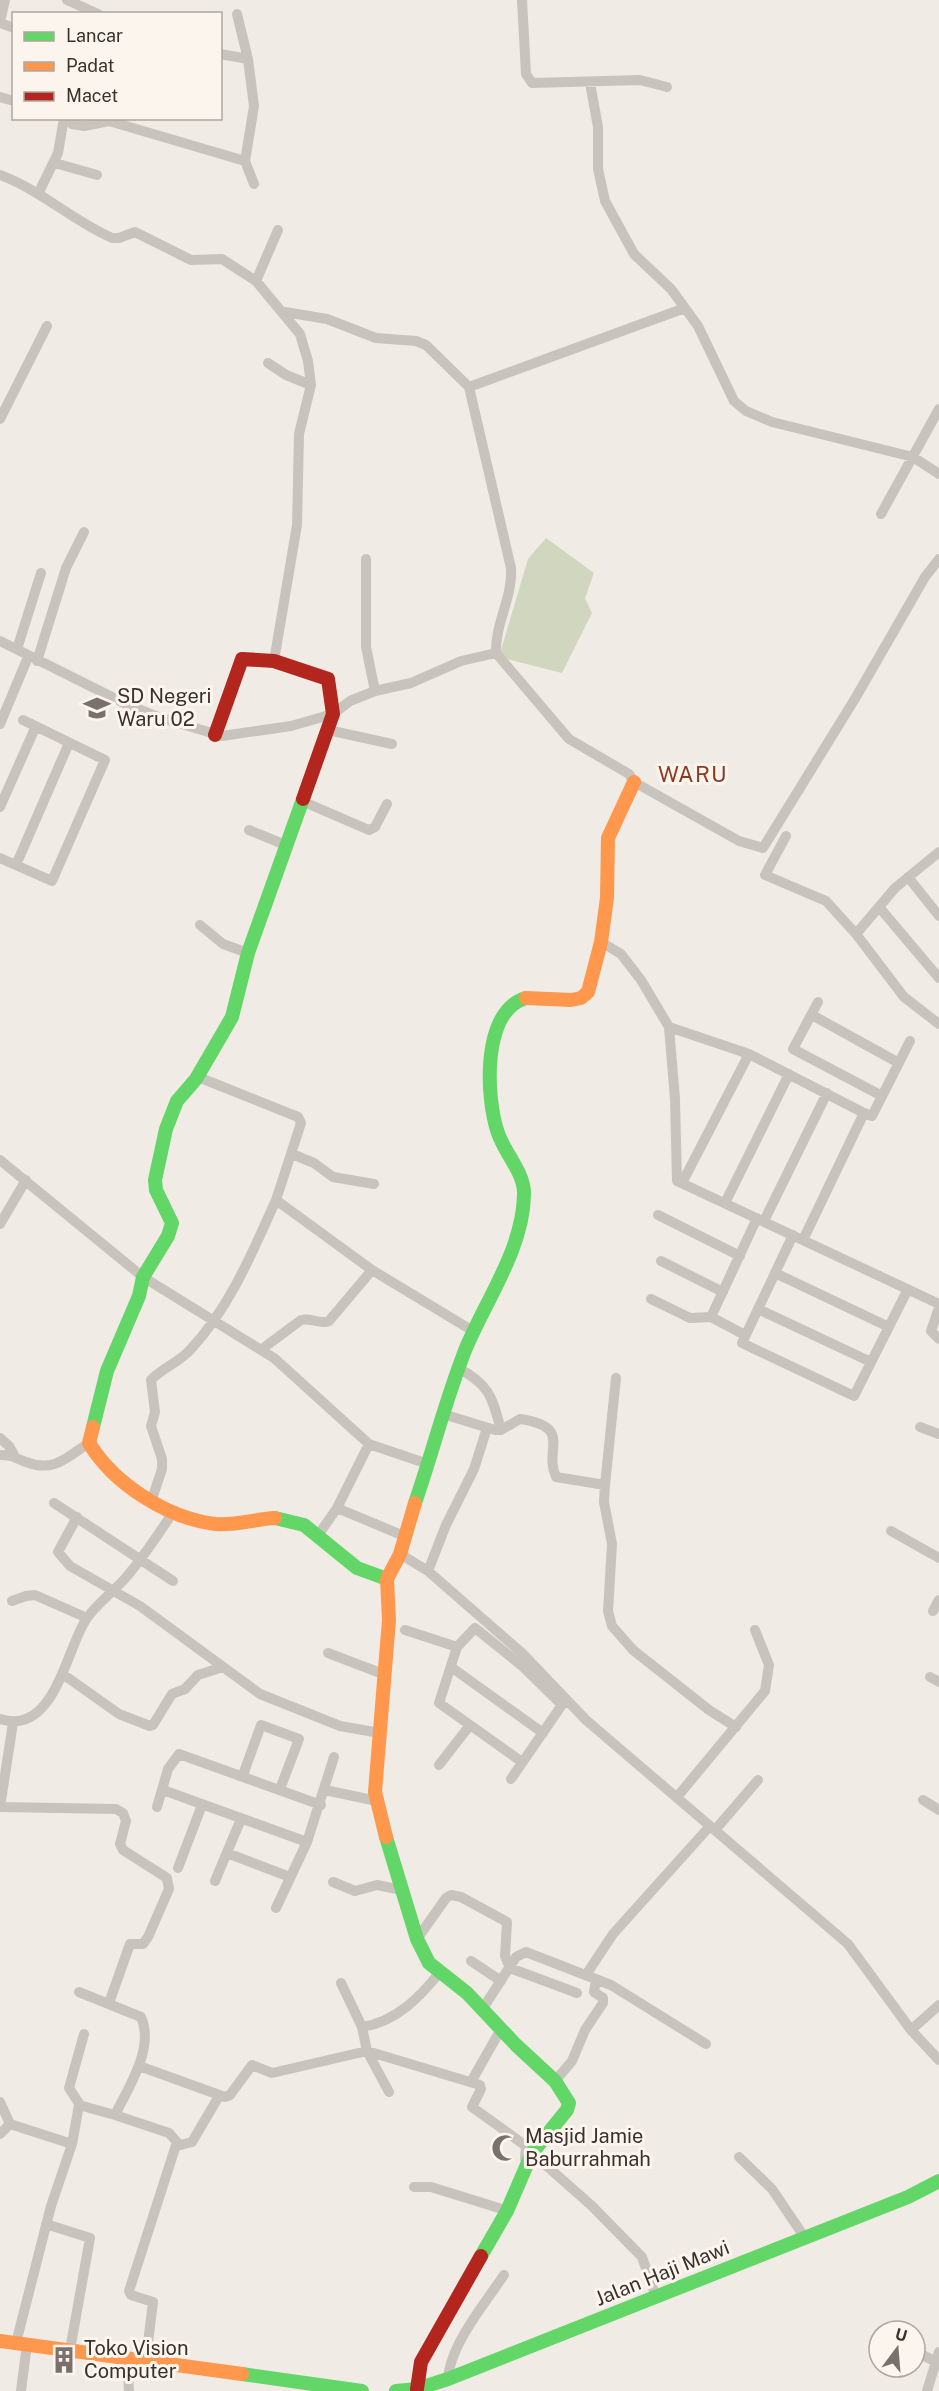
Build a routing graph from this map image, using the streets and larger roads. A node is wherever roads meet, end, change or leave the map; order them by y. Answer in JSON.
{"nodes":[{"id":1,"x":5,"y":0,"type":"edge"},
{"id":2,"x":67,"y":0,"type":"edge"},
{"id":3,"x":522,"y":0,"type":"edge"},
{"id":4,"x":94,"y":12,"type":"edge"},
{"id":5,"x":237,"y":14,"type":"dead end"},
{"id":6,"x":0,"y":22,"type":"edge"},
{"id":7,"x":222,"y":54,"type":"edge"},
{"id":8,"x":248,"y":59,"type":"junction"},
{"id":9,"x":590,"y":82,"type":"junction"},
{"id":10,"x":667,"y":87,"type":"dead end"},
{"id":11,"x":66,"y":120,"type":"edge"},
{"id":12,"x":68,"y":120,"type":"edge"},
{"id":13,"x":245,"y":161,"type":"junction"},
{"id":14,"x":55,"y":163,"type":"junction"},
{"id":15,"x":97,"y":175,"type":"dead end"},
{"id":16,"x":0,"y":176,"type":"edge"},
{"id":17,"x":254,"y":184,"type":"dead end"},
{"id":18,"x":39,"y":192,"type":"junction"},
{"id":19,"x":278,"y":230,"type":"dead end"},
{"id":20,"x":256,"y":281,"type":"junction"},
{"id":21,"x":685,"y":308,"type":"junction"},
{"id":22,"x":285,"y":312,"type":"junction"},
{"id":23,"x":47,"y":326,"type":"dead end"},
{"id":24,"x":268,"y":363,"type":"dead end"},
{"id":25,"x":310,"y":385,"type":"junction"},
{"id":26,"x":469,"y":387,"type":"junction"},
{"id":27,"x":939,"y":409,"type":"edge"},
{"id":28,"x":0,"y":418,"type":"edge"},
{"id":29,"x":913,"y":457,"type":"junction"},
{"id":30,"x":939,"y":474,"type":"edge"},
{"id":31,"x":881,"y":514,"type":"dead end"},
{"id":32,"x":84,"y":532,"type":"dead end"},
{"id":33,"x":366,"y":558,"type":"dead end"},
{"id":34,"x":939,"y":559,"type":"edge"},
{"id":35,"x":41,"y":573,"type":"dead end"},
{"id":36,"x":0,"y":641,"type":"edge"},
{"id":37,"x":17,"y":649,"type":"junction"},
{"id":38,"x":496,"y":653,"type":"junction"},
{"id":39,"x":32,"y":659,"type":"junction"},
{"id":40,"x":274,"y":661,"type":"junction"},
{"id":41,"x":375,"y":691,"type":"junction"},
{"id":42,"x":333,"y":714,"type":"junction"},
{"id":43,"x":23,"y":720,"type":"dead end"},
{"id":44,"x":0,"y":724,"type":"edge"},
{"id":45,"x":36,"y":726,"type":"junction"},
{"id":46,"x":328,"y":730,"type":"junction"},
{"id":47,"x":215,"y":735,"type":"junction"},
{"id":48,"x":69,"y":743,"type":"junction"},
{"id":49,"x":392,"y":744,"type":"dead end"},
{"id":50,"x":634,"y":782,"type":"junction"},
{"id":51,"x":304,"y":802,"type":"junction"},
{"id":52,"x":387,"y":804,"type":"dead end"},
{"id":53,"x":0,"y":807,"type":"edge"},
{"id":54,"x":249,"y":830,"type":"dead end"},
{"id":55,"x":786,"y":836,"type":"dead end"},
{"id":56,"x":288,"y":846,"type":"junction"},
{"id":57,"x":938,"y":853,"type":"edge"},
{"id":58,"x":0,"y":858,"type":"edge"},
{"id":59,"x":16,"y":865,"type":"junction"},
{"id":60,"x":908,"y":877,"type":"junction"},
{"id":61,"x":879,"y":907,"type":"junction"},
{"id":62,"x":939,"y":916,"type":"edge"},
{"id":63,"x":200,"y":926,"type":"dead end"},
{"id":64,"x":856,"y":934,"type":"junction"},
{"id":65,"x":601,"y":942,"type":"junction"},
{"id":66,"x":248,"y":953,"type":"junction"},
{"id":67,"x":939,"y":978,"type":"edge"},
{"id":68,"x":818,"y":1002,"type":"dead end"},
{"id":69,"x":812,"y":1015,"type":"junction"},
{"id":70,"x":939,"y":1024,"type":"edge"},
{"id":71,"x":669,"y":1027,"type":"junction"},
{"id":72,"x":910,"y":1041,"type":"dead end"},
{"id":73,"x":749,"y":1054,"type":"junction"},
{"id":74,"x":899,"y":1063,"type":"junction"},
{"id":75,"x":789,"y":1074,"type":"junction"},
{"id":76,"x":198,"y":1077,"type":"junction"},
{"id":77,"x":827,"y":1093,"type":"junction"},
{"id":78,"x":882,"y":1096,"type":"junction"},
{"id":79,"x":864,"y":1113,"type":"junction"},
{"id":80,"x":292,"y":1154,"type":"junction"},
{"id":81,"x":0,"y":1160,"type":"edge"},
{"id":82,"x":26,"y":1180,"type":"junction"},
{"id":83,"x":682,"y":1183,"type":"junction"},
{"id":84,"x":375,"y":1184,"type":"dead end"},
{"id":85,"x":276,"y":1200,"type":"junction"},
{"id":86,"x":725,"y":1203,"type":"junction"},
{"id":87,"x":658,"y":1215,"type":"dead end"},
{"id":88,"x":760,"y":1220,"type":"junction"},
{"id":89,"x":0,"y":1224,"type":"edge"},
{"id":90,"x":798,"y":1238,"type":"junction"},
{"id":91,"x":740,"y":1256,"type":"junction"},
{"id":92,"x":661,"y":1261,"type":"dead end"},
{"id":93,"x":372,"y":1270,"type":"junction"},
{"id":94,"x":775,"y":1273,"type":"junction"},
{"id":95,"x":143,"y":1276,"type":"junction"},
{"id":96,"x":908,"y":1289,"type":"junction"},
{"id":97,"x":723,"y":1292,"type":"junction"},
{"id":98,"x":651,"y":1299,"type":"dead end"},
{"id":99,"x":939,"y":1306,"type":"edge"},
{"id":100,"x":758,"y":1309,"type":"junction"},
{"id":101,"x":711,"y":1317,"type":"junction"},
{"id":102,"x":213,"y":1321,"type":"junction"},
{"id":103,"x":889,"y":1327,"type":"junction"},
{"id":104,"x":473,"y":1331,"type":"junction"},
{"id":105,"x":745,"y":1335,"type":"junction"},
{"id":106,"x":939,"y":1339,"type":"edge"},
{"id":107,"x":262,"y":1349,"type":"junction"},
{"id":108,"x":871,"y":1362,"type":"junction"},
{"id":109,"x":458,"y":1368,"type":"junction"},
{"id":110,"x":616,"y":1378,"type":"dead end"},
{"id":111,"x":443,"y":1413,"type":"junction"},
{"id":112,"x":920,"y":1427,"type":"dead end"},
{"id":113,"x":488,"y":1428,"type":"junction"},
{"id":114,"x":501,"y":1430,"type":"junction"},
{"id":115,"x":939,"y":1434,"type":"edge"},
{"id":116,"x":0,"y":1438,"type":"edge"},
{"id":117,"x":89,"y":1443,"type":"junction"},
{"id":118,"x":369,"y":1444,"type":"junction"},
{"id":119,"x":0,"y":1455,"type":"edge"},
{"id":120,"x":14,"y":1455,"type":"junction"},
{"id":121,"x":428,"y":1464,"type":"junction"},
{"id":122,"x":605,"y":1485,"type":"junction"},
{"id":123,"x":152,"y":1498,"type":"junction"},
{"id":124,"x":54,"y":1503,"type":"dead end"},
{"id":125,"x":337,"y":1508,"type":"junction"},
{"id":126,"x":174,"y":1511,"type":"junction"},
{"id":127,"x":77,"y":1518,"type":"junction"},
{"id":128,"x":891,"y":1530,"type":"dead end"},
{"id":129,"x":319,"y":1534,"type":"junction"},
{"id":130,"x":404,"y":1536,"type":"junction"},
{"id":131,"x":400,"y":1554,"type":"junction"},
{"id":132,"x":140,"y":1558,"type":"junction"},
{"id":133,"x":939,"y":1558,"type":"edge"},
{"id":134,"x":428,"y":1571,"type":"junction"},
{"id":135,"x":387,"y":1579,"type":"junction"},
{"id":136,"x":173,"y":1581,"type":"dead end"},
{"id":137,"x":113,"y":1592,"type":"junction"},
{"id":138,"x":939,"y":1600,"type":"edge"},
{"id":139,"x":12,"y":1602,"type":"dead end"},
{"id":140,"x":933,"y":1611,"type":"dead end"},
{"id":141,"x":87,"y":1618,"type":"junction"},
{"id":142,"x":405,"y":1630,"type":"dead end"},
{"id":143,"x":755,"y":1630,"type":"dead end"},
{"id":144,"x":457,"y":1647,"type":"junction"},
{"id":145,"x":328,"y":1653,"type":"dead end"},
{"id":146,"x":223,"y":1667,"type":"junction"},
{"id":147,"x":451,"y":1667,"type":"junction"},
{"id":148,"x":382,"y":1674,"type":"junction"},
{"id":149,"x":64,"y":1675,"type":"junction"},
{"id":150,"x":564,"y":1702,"type":"junction"},
{"id":151,"x":0,"y":1719,"type":"edge"},
{"id":152,"x":13,"y":1723,"type":"junction"},
{"id":153,"x":470,"y":1725,"type":"junction"},
{"id":154,"x":736,"y":1727,"type":"junction"},
{"id":155,"x":380,"y":1733,"type":"junction"},
{"id":156,"x":543,"y":1733,"type":"junction"},
{"id":157,"x":334,"y":1757,"type":"dead end"},
{"id":158,"x":522,"y":1762,"type":"junction"},
{"id":159,"x":439,"y":1765,"type":"dead end"},
{"id":160,"x":243,"y":1775,"type":"junction"},
{"id":161,"x":511,"y":1779,"type":"dead end"},
{"id":162,"x":758,"y":1780,"type":"dead end"},
{"id":163,"x":280,"y":1789,"type":"junction"},
{"id":164,"x":163,"y":1790,"type":"junction"},
{"id":165,"x":325,"y":1790,"type":"junction"},
{"id":166,"x":677,"y":1797,"type":"junction"},
{"id":167,"x":924,"y":1800,"type":"dead end"},
{"id":168,"x":376,"y":1801,"type":"junction"},
{"id":169,"x":202,"y":1805,"type":"junction"},
{"id":170,"x":321,"y":1805,"type":"junction"},
{"id":171,"x":0,"y":1807,"type":"edge"},
{"id":172,"x":157,"y":1807,"type":"dead end"},
{"id":173,"x":939,"y":1810,"type":"edge"},
{"id":174,"x":241,"y":1819,"type":"junction"},
{"id":175,"x":713,"y":1828,"type":"junction"},
{"id":176,"x":307,"y":1842,"type":"junction"},
{"id":177,"x":227,"y":1853,"type":"junction"},
{"id":178,"x":178,"y":1868,"type":"dead end"},
{"id":179,"x":290,"y":1876,"type":"junction"},
{"id":180,"x":215,"y":1881,"type":"dead end"},
{"id":181,"x":333,"y":1882,"type":"dead end"},
{"id":182,"x":402,"y":1890,"type":"junction"},
{"id":183,"x":276,"y":1908,"type":"dead end"},
{"id":184,"x":417,"y":1939,"type":"junction"},
{"id":185,"x":471,"y":1961,"type":"dead end"},
{"id":186,"x":510,"y":1968,"type":"junction"},
{"id":187,"x":440,"y":1972,"type":"junction"},
{"id":188,"x":591,"y":1978,"type":"junction"},
{"id":189,"x":501,"y":1981,"type":"junction"},
{"id":190,"x":340,"y":1983,"type":"dead end"},
{"id":191,"x":79,"y":1992,"type":"dead end"},
{"id":192,"x":577,"y":1993,"type":"dead end"},
{"id":193,"x":109,"y":2002,"type":"junction"},
{"id":194,"x":939,"y":2005,"type":"edge"},
{"id":195,"x":482,"y":2010,"type":"junction"},
{"id":196,"x":362,"y":2027,"type":"junction"},
{"id":197,"x":501,"y":2029,"type":"junction"},
{"id":198,"x":911,"y":2030,"type":"junction"},
{"id":199,"x":84,"y":2034,"type":"dead end"},
{"id":200,"x":706,"y":2044,"type":"dead end"},
{"id":201,"x":367,"y":2051,"type":"junction"},
{"id":202,"x":939,"y":2060,"type":"edge"},
{"id":203,"x":139,"y":2066,"type":"junction"},
{"id":204,"x":471,"y":2082,"type":"junction"},
{"id":205,"x":555,"y":2082,"type":"junction"},
{"id":206,"x":389,"y":2092,"type":"dead end"},
{"id":207,"x":219,"y":2096,"type":"junction"},
{"id":208,"x":0,"y":2102,"type":"edge"},
{"id":209,"x":80,"y":2105,"type":"junction"},
{"id":210,"x":115,"y":2115,"type":"junction"},
{"id":211,"x":10,"y":2124,"type":"junction"},
{"id":212,"x":0,"y":2134,"type":"edge"},
{"id":213,"x":72,"y":2144,"type":"junction"},
{"id":214,"x":177,"y":2146,"type":"junction"},
{"id":215,"x":532,"y":2153,"type":"junction"},
{"id":216,"x":739,"y":2157,"type":"dead end"},
{"id":217,"x":939,"y":2181,"type":"edge"},
{"id":218,"x":414,"y":2187,"type":"dead end"},
{"id":219,"x":504,"y":2210,"type":"junction"},
{"id":220,"x":46,"y":2224,"type":"junction"},
{"id":221,"x":805,"y":2238,"type":"junction"},
{"id":222,"x":504,"y":2275,"type":"dead end"},
{"id":223,"x":656,"y":2297,"type":"junction"},
{"id":224,"x":0,"y":2341,"type":"edge"},
{"id":225,"x":21,"y":2343,"type":"junction"},
{"id":226,"x":70,"y":2350,"type":"junction"},
{"id":227,"x":127,"y":2357,"type":"junction"},
{"id":228,"x":938,"y":2357,"type":"edge"},
{"id":229,"x":146,"y":2359,"type":"junction"},
{"id":230,"x":448,"y":2379,"type":"junction"},
{"id":231,"x":932,"y":2385,"type":"edge"},
{"id":232,"x":410,"y":2390,"type":"edge"},
{"id":233,"x":21,"y":2391,"type":"edge"},
{"id":234,"x":129,"y":2391,"type":"edge"},
{"id":235,"x":362,"y":2391,"type":"edge"},
{"id":236,"x":396,"y":2391,"type":"edge"}],
"edges":[{"from":1,"to":6,"type":"street"},
{"from":2,"to":4,"type":"street"},
{"from":3,"to":9,"type":"street"},
{"from":5,"to":8,"type":"street"},
{"from":7,"to":8,"type":"street"},
{"from":8,"to":13,"type":"street"},
{"from":9,"to":10,"type":"street"},
{"from":9,"to":21,"type":"street"},
{"from":11,"to":14,"type":"street"},
{"from":12,"to":13,"type":"street"},
{"from":13,"to":17,"type":"street"},
{"from":14,"to":15,"type":"street"},
{"from":14,"to":18,"type":"street"},
{"from":16,"to":18,"type":"street"},
{"from":18,"to":20,"type":"street"},
{"from":19,"to":20,"type":"street"},
{"from":20,"to":22,"type":"street"},
{"from":21,"to":26,"type":"street"},
{"from":21,"to":29,"type":"street"},
{"from":22,"to":25,"type":"street"},
{"from":22,"to":26,"type":"street"},
{"from":23,"to":28,"type":"street"},
{"from":24,"to":25,"type":"street"},
{"from":25,"to":40,"type":"street"},
{"from":26,"to":38,"type":"street"},
{"from":27,"to":29,"type":"street"},
{"from":29,"to":30,"type":"street"},
{"from":29,"to":31,"type":"street"},
{"from":32,"to":39,"type":"street"},
{"from":33,"to":41,"type":"street"},
{"from":34,"to":50,"type":"street"},
{"from":35,"to":37,"type":"street"},
{"from":36,"to":37,"type":"street"},
{"from":37,"to":39,"type":"street"},
{"from":38,"to":41,"type":"street"},
{"from":38,"to":50,"type":"street"},
{"from":39,"to":44,"type":"street"},
{"from":39,"to":47,"type":"street"},
{"from":40,"to":42,"type":"street"},
{"from":40,"to":47,"type":"street"},
{"from":41,"to":42,"type":"street"},
{"from":42,"to":46,"type":"street"},
{"from":42,"to":47,"type":"street"},
{"from":43,"to":45,"type":"street"},
{"from":45,"to":48,"type":"street"},
{"from":45,"to":53,"type":"street"},
{"from":46,"to":49,"type":"street"},
{"from":46,"to":51,"type":"street"},
{"from":48,"to":59,"type":"street"},
{"from":48,"to":59,"type":"street"},
{"from":50,"to":65,"type":"street"},
{"from":51,"to":52,"type":"street"},
{"from":51,"to":56,"type":"street"},
{"from":54,"to":56,"type":"street"},
{"from":55,"to":64,"type":"street"},
{"from":56,"to":66,"type":"street"},
{"from":57,"to":60,"type":"street"},
{"from":58,"to":59,"type":"street"},
{"from":60,"to":61,"type":"street"},
{"from":60,"to":62,"type":"street"},
{"from":61,"to":64,"type":"street"},
{"from":61,"to":67,"type":"street"},
{"from":63,"to":66,"type":"street"},
{"from":64,"to":70,"type":"street"},
{"from":65,"to":71,"type":"street"},
{"from":65,"to":104,"type":"street"},
{"from":66,"to":76,"type":"street"},
{"from":68,"to":69,"type":"street"},
{"from":69,"to":74,"type":"street"},
{"from":69,"to":78,"type":"street"},
{"from":71,"to":73,"type":"street"},
{"from":71,"to":83,"type":"street"},
{"from":72,"to":74,"type":"street"},
{"from":73,"to":75,"type":"street"},
{"from":73,"to":83,"type":"street"},
{"from":74,"to":78,"type":"street"},
{"from":75,"to":77,"type":"street"},
{"from":75,"to":86,"type":"street"},
{"from":76,"to":80,"type":"street"},
{"from":76,"to":95,"type":"street"},
{"from":77,"to":79,"type":"street"},
{"from":77,"to":88,"type":"street"},
{"from":78,"to":79,"type":"street"},
{"from":79,"to":90,"type":"street"},
{"from":80,"to":84,"type":"street"},
{"from":80,"to":85,"type":"street"},
{"from":81,"to":82,"type":"street"},
{"from":82,"to":89,"type":"street"},
{"from":82,"to":95,"type":"street"},
{"from":83,"to":86,"type":"street"},
{"from":85,"to":93,"type":"street"},
{"from":85,"to":102,"type":"street"},
{"from":86,"to":88,"type":"street"},
{"from":87,"to":91,"type":"street"},
{"from":88,"to":90,"type":"street"},
{"from":88,"to":91,"type":"street"},
{"from":90,"to":94,"type":"street"},
{"from":90,"to":96,"type":"street"},
{"from":91,"to":97,"type":"street"},
{"from":92,"to":97,"type":"street"},
{"from":93,"to":104,"type":"street"},
{"from":93,"to":107,"type":"street"},
{"from":94,"to":100,"type":"street"},
{"from":94,"to":103,"type":"street"},
{"from":95,"to":102,"type":"street"},
{"from":95,"to":117,"type":"street"},
{"from":96,"to":99,"type":"street"},
{"from":96,"to":103,"type":"street"},
{"from":97,"to":101,"type":"street"},
{"from":98,"to":101,"type":"street"},
{"from":99,"to":106,"type":"street"},
{"from":100,"to":105,"type":"street"},
{"from":100,"to":108,"type":"street"},
{"from":101,"to":105,"type":"street"},
{"from":102,"to":107,"type":"street"},
{"from":102,"to":123,"type":"street"},
{"from":103,"to":108,"type":"street"},
{"from":104,"to":109,"type":"street"},
{"from":105,"to":108,"type":"street"},
{"from":107,"to":118,"type":"street"},
{"from":109,"to":111,"type":"street"},
{"from":109,"to":114,"type":"street"},
{"from":110,"to":122,"type":"street"},
{"from":111,"to":113,"type":"street"},
{"from":111,"to":121,"type":"street"},
{"from":112,"to":115,"type":"street"},
{"from":113,"to":114,"type":"street"},
{"from":113,"to":134,"type":"street"},
{"from":114,"to":122,"type":"street"},
{"from":116,"to":120,"type":"street"},
{"from":117,"to":120,"type":"street"},
{"from":117,"to":123,"type":"street"},
{"from":118,"to":121,"type":"street"},
{"from":118,"to":125,"type":"street"},
{"from":119,"to":120,"type":"street"},
{"from":121,"to":130,"type":"street"},
{"from":122,"to":154,"type":"street"},
{"from":123,"to":126,"type":"street"},
{"from":124,"to":127,"type":"street"},
{"from":125,"to":129,"type":"street"},
{"from":125,"to":130,"type":"street"},
{"from":126,"to":129,"type":"street"},
{"from":126,"to":132,"type":"street"},
{"from":127,"to":132,"type":"street"},
{"from":127,"to":137,"type":"street"},
{"from":128,"to":133,"type":"street"},
{"from":129,"to":135,"type":"street"},
{"from":130,"to":131,"type":"street"},
{"from":131,"to":134,"type":"street"},
{"from":131,"to":135,"type":"street"},
{"from":132,"to":136,"type":"street"},
{"from":132,"to":137,"type":"street"},
{"from":134,"to":150,"type":"street"},
{"from":135,"to":148,"type":"street"},
{"from":137,"to":141,"type":"street"},
{"from":137,"to":146,"type":"street"},
{"from":138,"to":140,"type":"street"},
{"from":139,"to":141,"type":"street"},
{"from":141,"to":149,"type":"street"},
{"from":142,"to":144,"type":"street"},
{"from":143,"to":154,"type":"street"},
{"from":144,"to":147,"type":"street"},
{"from":144,"to":150,"type":"street"},
{"from":145,"to":148,"type":"street"},
{"from":146,"to":149,"type":"street"},
{"from":146,"to":155,"type":"street"},
{"from":147,"to":153,"type":"street"},
{"from":147,"to":156,"type":"street"},
{"from":148,"to":155,"type":"street"},
{"from":149,"to":152,"type":"street"},
{"from":150,"to":156,"type":"street"},
{"from":150,"to":166,"type":"street"},
{"from":151,"to":152,"type":"street"},
{"from":152,"to":171,"type":"street"},
{"from":153,"to":158,"type":"street"},
{"from":153,"to":159,"type":"street"},
{"from":154,"to":166,"type":"street"},
{"from":155,"to":168,"type":"street"},
{"from":156,"to":158,"type":"street"},
{"from":157,"to":165,"type":"street"},
{"from":158,"to":161,"type":"street"},
{"from":160,"to":163,"type":"street"},
{"from":160,"to":163,"type":"street"},
{"from":160,"to":164,"type":"street"},
{"from":162,"to":175,"type":"street"},
{"from":163,"to":170,"type":"street"},
{"from":164,"to":169,"type":"street"},
{"from":164,"to":172,"type":"street"},
{"from":165,"to":168,"type":"street"},
{"from":165,"to":170,"type":"street"},
{"from":166,"to":175,"type":"street"},
{"from":167,"to":173,"type":"street"},
{"from":168,"to":182,"type":"street"},
{"from":169,"to":174,"type":"street"},
{"from":169,"to":178,"type":"street"},
{"from":170,"to":176,"type":"street"},
{"from":171,"to":193,"type":"street"},
{"from":174,"to":176,"type":"street"},
{"from":174,"to":177,"type":"street"},
{"from":175,"to":188,"type":"street"},
{"from":175,"to":198,"type":"street"},
{"from":176,"to":179,"type":"street"},
{"from":177,"to":179,"type":"street"},
{"from":177,"to":180,"type":"street"},
{"from":179,"to":183,"type":"street"},
{"from":181,"to":182,"type":"street"},
{"from":182,"to":184,"type":"street"},
{"from":184,"to":186,"type":"street"},
{"from":184,"to":187,"type":"street"},
{"from":185,"to":189,"type":"street"},
{"from":186,"to":188,"type":"street"},
{"from":186,"to":189,"type":"street"},
{"from":186,"to":192,"type":"street"},
{"from":187,"to":195,"type":"street"},
{"from":187,"to":196,"type":"street"},
{"from":188,"to":200,"type":"street"},
{"from":188,"to":205,"type":"street"},
{"from":189,"to":195,"type":"street"},
{"from":190,"to":196,"type":"street"},
{"from":191,"to":193,"type":"street"},
{"from":193,"to":203,"type":"street"},
{"from":194,"to":198,"type":"street"},
{"from":195,"to":197,"type":"street"},
{"from":196,"to":201,"type":"street"},
{"from":197,"to":204,"type":"street"},
{"from":197,"to":205,"type":"street"},
{"from":198,"to":202,"type":"street"},
{"from":199,"to":209,"type":"street"},
{"from":201,"to":204,"type":"street"},
{"from":201,"to":206,"type":"street"},
{"from":201,"to":207,"type":"street"},
{"from":203,"to":207,"type":"street"},
{"from":203,"to":210,"type":"street"},
{"from":204,"to":219,"type":"street"},
{"from":205,"to":215,"type":"street"},
{"from":207,"to":214,"type":"street"},
{"from":208,"to":211,"type":"street"},
{"from":209,"to":210,"type":"street"},
{"from":209,"to":213,"type":"street"},
{"from":210,"to":214,"type":"street"},
{"from":211,"to":212,"type":"street"},
{"from":211,"to":213,"type":"street"},
{"from":213,"to":220,"type":"street"},
{"from":214,"to":229,"type":"street"},
{"from":215,"to":219,"type":"street"},
{"from":215,"to":223,"type":"street"},
{"from":216,"to":221,"type":"street"},
{"from":217,"to":221,"type":"street","name":"Jalan Haji Mawi"},
{"from":218,"to":219,"type":"street"},
{"from":219,"to":232,"type":"street"},
{"from":220,"to":225,"type":"street"},
{"from":220,"to":226,"type":"street"},
{"from":221,"to":223,"type":"street","name":"Jalan Haji Mawi"},
{"from":222,"to":230,"type":"street"},
{"from":223,"to":230,"type":"street","name":"Jalan Haji Mawi"},
{"from":224,"to":225,"type":"street"},
{"from":225,"to":226,"type":"street"},
{"from":225,"to":233,"type":"street"},
{"from":226,"to":227,"type":"street"},
{"from":227,"to":229,"type":"street"},
{"from":227,"to":234,"type":"street"},
{"from":228,"to":231,"type":"street"},
{"from":229,"to":235,"type":"street"},
{"from":230,"to":232,"type":"street","name":"Jalan Haji Mawi"},
{"from":232,"to":236,"type":"street","name":"Jalan Haji Mawi"}]}
